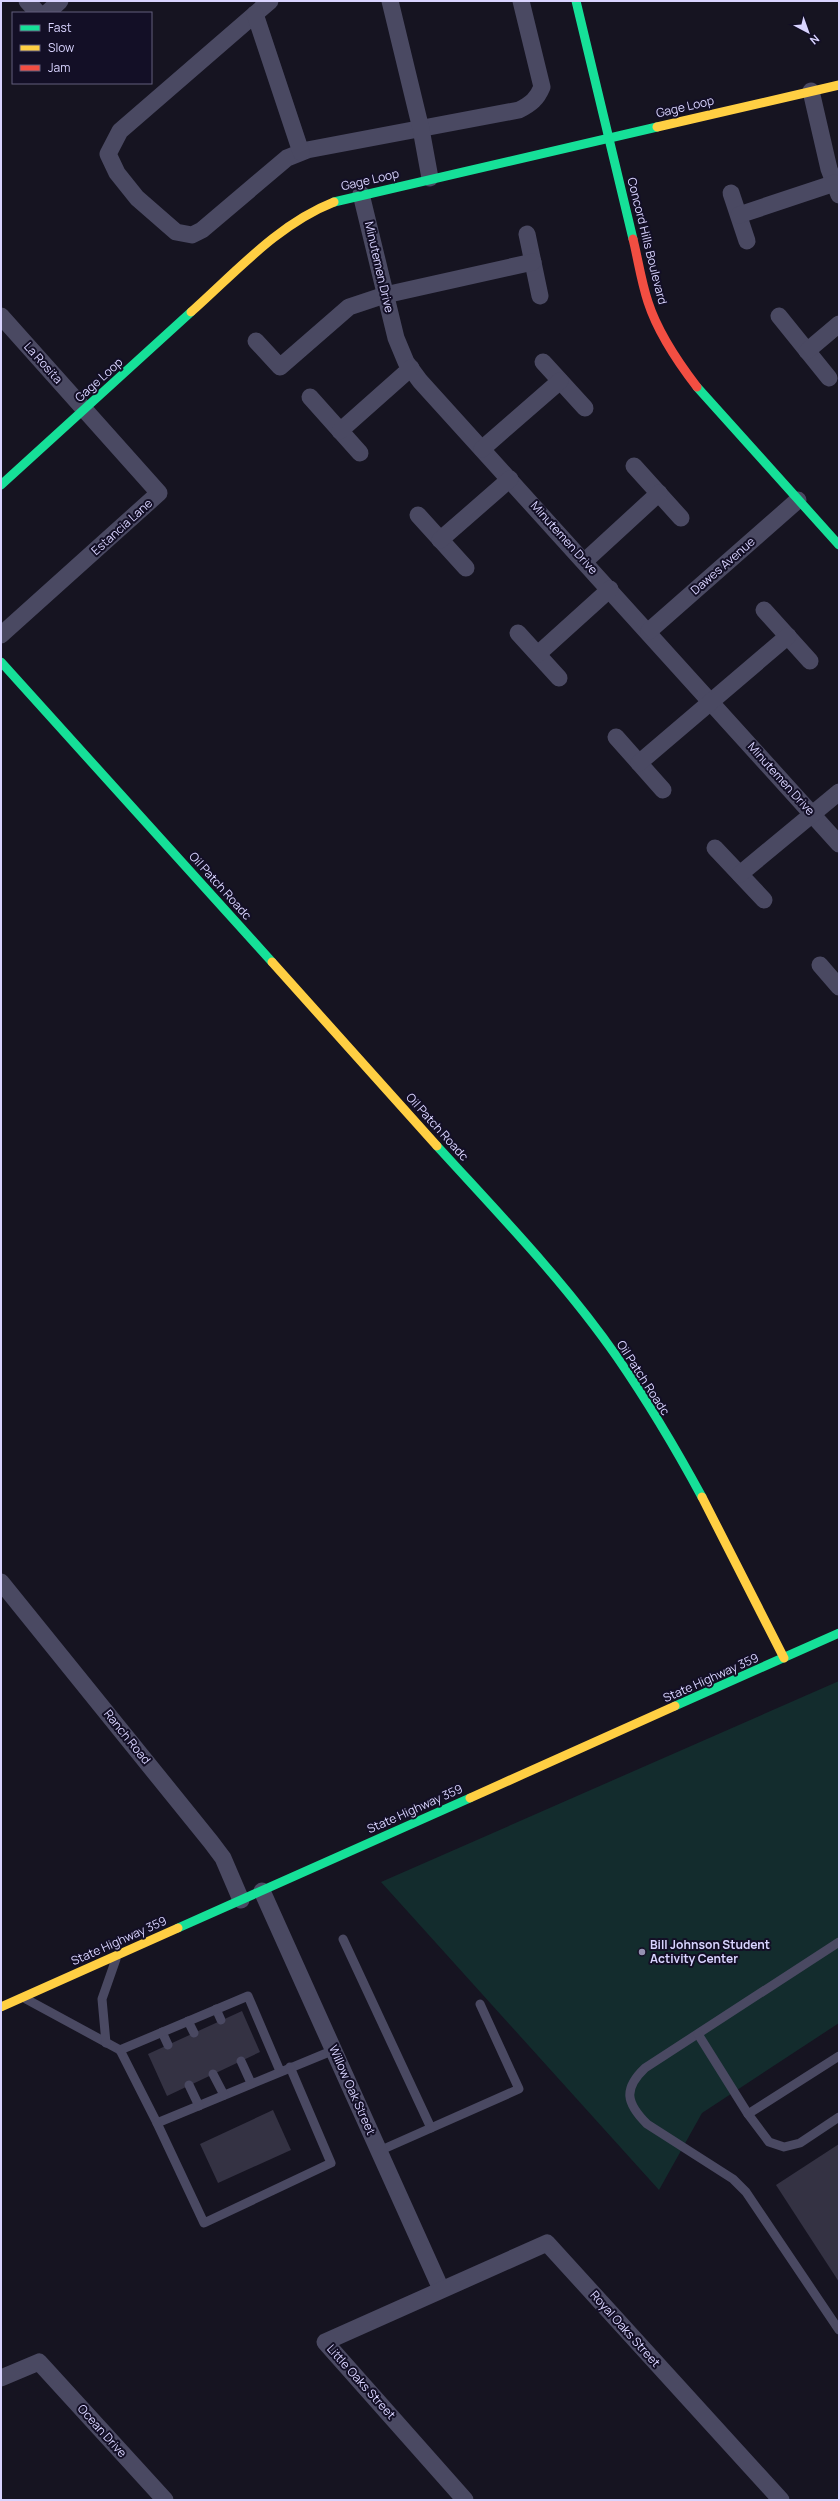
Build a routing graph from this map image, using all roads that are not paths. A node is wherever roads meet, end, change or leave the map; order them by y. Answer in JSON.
{"nodes":[{"id":1,"x":27,"y":1,"type":"edge"},
{"id":2,"x":60,"y":1,"type":"edge"},
{"id":3,"x":270,"y":1,"type":"edge"},
{"id":4,"x":390,"y":1,"type":"edge"},
{"id":5,"x":520,"y":1,"type":"edge"},
{"id":6,"x":576,"y":1,"type":"edge"},
{"id":7,"x":37,"y":12,"type":"edge"},
{"id":8,"x":48,"y":12,"type":"edge"},
{"id":9,"x":255,"y":14,"type":"junction"},
{"id":10,"x":839,"y":85,"type":"edge"},
{"id":11,"x":811,"y":91,"type":"junction"},
{"id":12,"x":421,"y":129,"type":"junction"},
{"id":13,"x":608,"y":136,"type":"junction"},
{"id":14,"x":301,"y":152,"type":"junction"},
{"id":15,"x":430,"y":178,"type":"junction"},
{"id":16,"x":837,"y":189,"type":"edge"},
{"id":17,"x":731,"y":193,"type":"dead end"},
{"id":18,"x":361,"y":194,"type":"junction"},
{"id":19,"x":739,"y":215,"type":"junction"},
{"id":20,"x":527,"y":234,"type":"dead end"},
{"id":21,"x":747,"y":241,"type":"dead end"},
{"id":22,"x":533,"y":262,"type":"junction"},
{"id":23,"x":385,"y":295,"type":"junction"},
{"id":24,"x":540,"y":296,"type":"dead end"},
{"id":25,"x":1,"y":316,"type":"edge"},
{"id":26,"x":779,"y":316,"type":"dead end"},
{"id":27,"x":839,"y":324,"type":"edge"},
{"id":28,"x":256,"y":341,"type":"dead end"},
{"id":29,"x":807,"y":351,"type":"junction"},
{"id":30,"x":543,"y":362,"type":"dead end"},
{"id":31,"x":411,"y":368,"type":"junction"},
{"id":32,"x":829,"y":378,"type":"dead end"},
{"id":33,"x":560,"y":381,"type":"junction"},
{"id":34,"x":310,"y":397,"type":"dead end"},
{"id":35,"x":585,"y":408,"type":"dead end"},
{"id":36,"x":85,"y":409,"type":"junction"},
{"id":37,"x":340,"y":431,"type":"junction"},
{"id":38,"x":482,"y":449,"type":"junction"},
{"id":39,"x":360,"y":453,"type":"dead end"},
{"id":40,"x":634,"y":466,"type":"dead end"},
{"id":41,"x":510,"y":479,"type":"junction"},
{"id":42,"x":1,"y":485,"type":"edge"},
{"id":43,"x":659,"y":493,"type":"junction"},
{"id":44,"x":798,"y":500,"type":"junction"},
{"id":45,"x":418,"y":515,"type":"dead end"},
{"id":46,"x":681,"y":518,"type":"dead end"},
{"id":47,"x":440,"y":540,"type":"junction"},
{"id":48,"x":839,"y":545,"type":"edge"},
{"id":49,"x":585,"y":561,"type":"junction"},
{"id":50,"x":466,"y":568,"type":"dead end"},
{"id":51,"x":610,"y":589,"type":"junction"},
{"id":52,"x":764,"y":610,"type":"dead end"},
{"id":53,"x":649,"y":631,"type":"junction"},
{"id":54,"x":518,"y":633,"type":"dead end"},
{"id":55,"x":1,"y":635,"type":"edge"},
{"id":56,"x":788,"y":636,"type":"junction"},
{"id":57,"x":538,"y":654,"type":"junction"},
{"id":58,"x":810,"y":661,"type":"dead end"},
{"id":59,"x":1,"y":662,"type":"edge"},
{"id":60,"x":559,"y":678,"type":"dead end"},
{"id":61,"x":711,"y":700,"type":"junction"},
{"id":62,"x":616,"y":737,"type":"dead end"},
{"id":63,"x":639,"y":763,"type":"junction"},
{"id":64,"x":663,"y":790,"type":"dead end"},
{"id":65,"x":839,"y":792,"type":"edge"},
{"id":66,"x":814,"y":815,"type":"junction"},
{"id":67,"x":839,"y":844,"type":"edge"},
{"id":68,"x":715,"y":848,"type":"dead end"},
{"id":69,"x":740,"y":874,"type":"junction"},
{"id":70,"x":764,"y":900,"type":"dead end"},
{"id":71,"x":820,"y":965,"type":"dead end"},
{"id":72,"x":839,"y":986,"type":"edge"},
{"id":73,"x":1,"y":1582,"type":"edge"},
{"id":74,"x":839,"y":1633,"type":"edge"},
{"id":75,"x":784,"y":1658,"type":"junction"},
{"id":76,"x":262,"y":1891,"type":"junction"},
{"id":77,"x":241,"y":1900,"type":"junction"},
{"id":78,"x":344,"y":1938,"type":"dead end"},
{"id":79,"x":839,"y":1942,"type":"edge"},
{"id":80,"x":117,"y":1955,"type":"junction"},
{"id":81,"x":23,"y":1997,"type":"junction"},
{"id":82,"x":480,"y":2004,"type":"dead end"},
{"id":83,"x":1,"y":2007,"type":"edge"},
{"id":84,"x":216,"y":2009,"type":"junction"},
{"id":85,"x":221,"y":2020,"type":"dead end"},
{"id":86,"x":188,"y":2022,"type":"junction"},
{"id":87,"x":162,"y":2032,"type":"junction"},
{"id":88,"x":194,"y":2033,"type":"dead end"},
{"id":89,"x":698,"y":2034,"type":"junction"},
{"id":90,"x":106,"y":2043,"type":"junction"},
{"id":91,"x":168,"y":2045,"type":"dead end"},
{"id":92,"x":120,"y":2050,"type":"junction"},
{"id":93,"x":334,"y":2050,"type":"junction"},
{"id":94,"x":839,"y":2056,"type":"edge"},
{"id":95,"x":241,"y":2061,"type":"dead end"},
{"id":96,"x":290,"y":2067,"type":"junction"},
{"id":97,"x":280,"y":2070,"type":"junction"},
{"id":98,"x":213,"y":2074,"type":"dead end"},
{"id":99,"x":251,"y":2083,"type":"junction"},
{"id":100,"x":189,"y":2085,"type":"dead end"},
{"id":101,"x":224,"y":2095,"type":"junction"},
{"id":102,"x":199,"y":2106,"type":"junction"},
{"id":103,"x":748,"y":2114,"type":"junction"},
{"id":104,"x":839,"y":2117,"type":"edge"},
{"id":105,"x":157,"y":2124,"type":"junction"},
{"id":106,"x":431,"y":2128,"type":"junction"},
{"id":107,"x":379,"y":2151,"type":"junction"},
{"id":108,"x":441,"y":2289,"type":"junction"},
{"id":109,"x":839,"y":2330,"type":"edge"},
{"id":110,"x":1,"y":2378,"type":"edge"},
{"id":111,"x":778,"y":2499,"type":"edge"},
{"id":112,"x":165,"y":2500,"type":"edge"},
{"id":113,"x":465,"y":2500,"type":"edge"}],
"edges":[{"from":1,"to":7,"type":"street"},
{"from":2,"to":8,"type":"street"},
{"from":3,"to":9,"type":"street"},
{"from":4,"to":12,"type":"street"},
{"from":5,"to":12,"type":"street"},
{"from":6,"to":13,"type":"street","name":"Concord Hills Boulevard"},
{"from":9,"to":14,"type":"street"},
{"from":9,"to":14,"type":"street"},
{"from":10,"to":11,"type":"street","name":"Gage Loop"},
{"from":11,"to":13,"type":"street","name":"Gage Loop"},
{"from":11,"to":16,"type":"street"},
{"from":12,"to":14,"type":"street"},
{"from":12,"to":15,"type":"street"},
{"from":13,"to":15,"type":"street","name":"Gage Loop"},
{"from":13,"to":44,"type":"street","name":"Concord Hills Boulevard"},
{"from":15,"to":18,"type":"street","name":"Gage Loop"},
{"from":16,"to":19,"type":"street"},
{"from":17,"to":19,"type":"street"},
{"from":18,"to":23,"type":"street","name":"Minutemen Drive"},
{"from":18,"to":36,"type":"street","name":"Gage Loop"},
{"from":19,"to":21,"type":"street"},
{"from":20,"to":22,"type":"street"},
{"from":22,"to":23,"type":"street"},
{"from":22,"to":24,"type":"street"},
{"from":23,"to":28,"type":"street"},
{"from":23,"to":31,"type":"street","name":"Minutemen Drive"},
{"from":25,"to":36,"type":"street","name":"La Rosita"},
{"from":26,"to":29,"type":"street"},
{"from":27,"to":29,"type":"street"},
{"from":29,"to":32,"type":"street"},
{"from":30,"to":33,"type":"street"},
{"from":31,"to":37,"type":"street"},
{"from":31,"to":38,"type":"street","name":"Minutemen Drive"},
{"from":33,"to":35,"type":"street"},
{"from":33,"to":38,"type":"street"},
{"from":34,"to":37,"type":"street"},
{"from":36,"to":42,"type":"street","name":"Gage Loop"},
{"from":36,"to":55,"type":"street","name":"Estancia Lane"},
{"from":37,"to":39,"type":"street"},
{"from":38,"to":41,"type":"street","name":"Minutemen Drive"},
{"from":40,"to":43,"type":"street"},
{"from":41,"to":47,"type":"street"},
{"from":41,"to":49,"type":"street","name":"Minutemen Drive"},
{"from":43,"to":46,"type":"street"},
{"from":43,"to":49,"type":"street"},
{"from":44,"to":48,"type":"street","name":"Concord Hills Boulevard"},
{"from":44,"to":53,"type":"street","name":"Dawes Avenue"},
{"from":45,"to":47,"type":"street"},
{"from":47,"to":50,"type":"street"},
{"from":49,"to":51,"type":"street","name":"Minutemen Drive"},
{"from":51,"to":53,"type":"street","name":"Minutemen Drive"},
{"from":51,"to":57,"type":"street"},
{"from":52,"to":56,"type":"street"},
{"from":53,"to":61,"type":"street","name":"Minutemen Drive"},
{"from":54,"to":57,"type":"street"},
{"from":56,"to":58,"type":"street"},
{"from":56,"to":61,"type":"street"},
{"from":57,"to":60,"type":"street"},
{"from":59,"to":75,"type":"street","name":"Oil Patch Roadc"},
{"from":61,"to":63,"type":"street"},
{"from":61,"to":66,"type":"street","name":"Minutemen Drive"},
{"from":62,"to":63,"type":"street"},
{"from":63,"to":64,"type":"street"},
{"from":65,"to":66,"type":"street"},
{"from":66,"to":67,"type":"street","name":"Minutemen Drive"},
{"from":66,"to":69,"type":"street"},
{"from":68,"to":69,"type":"street"},
{"from":69,"to":70,"type":"street"},
{"from":71,"to":72,"type":"street"},
{"from":73,"to":77,"type":"street","name":"Ranch Road"},
{"from":74,"to":75,"type":"street","name":"State Highway 359"},
{"from":75,"to":76,"type":"street","name":"State Highway 359"},
{"from":76,"to":77,"type":"street","name":"State Highway 359"},
{"from":76,"to":93,"type":"street","name":"Willow Oak Street"},
{"from":77,"to":80,"type":"street","name":"State Highway 359"},
{"from":78,"to":106,"type":"lane"},
{"from":79,"to":89,"type":"lane"},
{"from":80,"to":81,"type":"street","name":"State Highway 359"},
{"from":80,"to":90,"type":"lane"},
{"from":81,"to":83,"type":"street","name":"State Highway 359"},
{"from":81,"to":90,"type":"lane"},
{"from":82,"to":106,"type":"lane"},
{"from":84,"to":85,"type":"lane"},
{"from":84,"to":86,"type":"lane"},
{"from":84,"to":97,"type":"lane"},
{"from":86,"to":87,"type":"lane"},
{"from":86,"to":88,"type":"lane"},
{"from":87,"to":91,"type":"lane"},
{"from":87,"to":92,"type":"lane"},
{"from":89,"to":103,"type":"lane"},
{"from":89,"to":109,"type":"lane"},
{"from":90,"to":92,"type":"lane"},
{"from":92,"to":105,"type":"lane"},
{"from":93,"to":96,"type":"lane"},
{"from":93,"to":107,"type":"street","name":"Willow Oak Street"},
{"from":94,"to":103,"type":"lane"},
{"from":95,"to":99,"type":"lane"},
{"from":96,"to":97,"type":"lane"},
{"from":96,"to":105,"type":"lane"},
{"from":97,"to":99,"type":"lane"},
{"from":98,"to":101,"type":"lane"},
{"from":99,"to":101,"type":"lane"},
{"from":100,"to":102,"type":"lane"},
{"from":101,"to":102,"type":"lane"},
{"from":102,"to":105,"type":"lane"},
{"from":103,"to":104,"type":"lane"},
{"from":106,"to":107,"type":"lane"},
{"from":107,"to":108,"type":"street","name":"Willow Oak Street"},
{"from":108,"to":111,"type":"street","name":"Royal Oaks Street"},
{"from":108,"to":113,"type":"street","name":"Little Oaks Street"},
{"from":110,"to":112,"type":"street","name":"Ocean Drive"}]}
